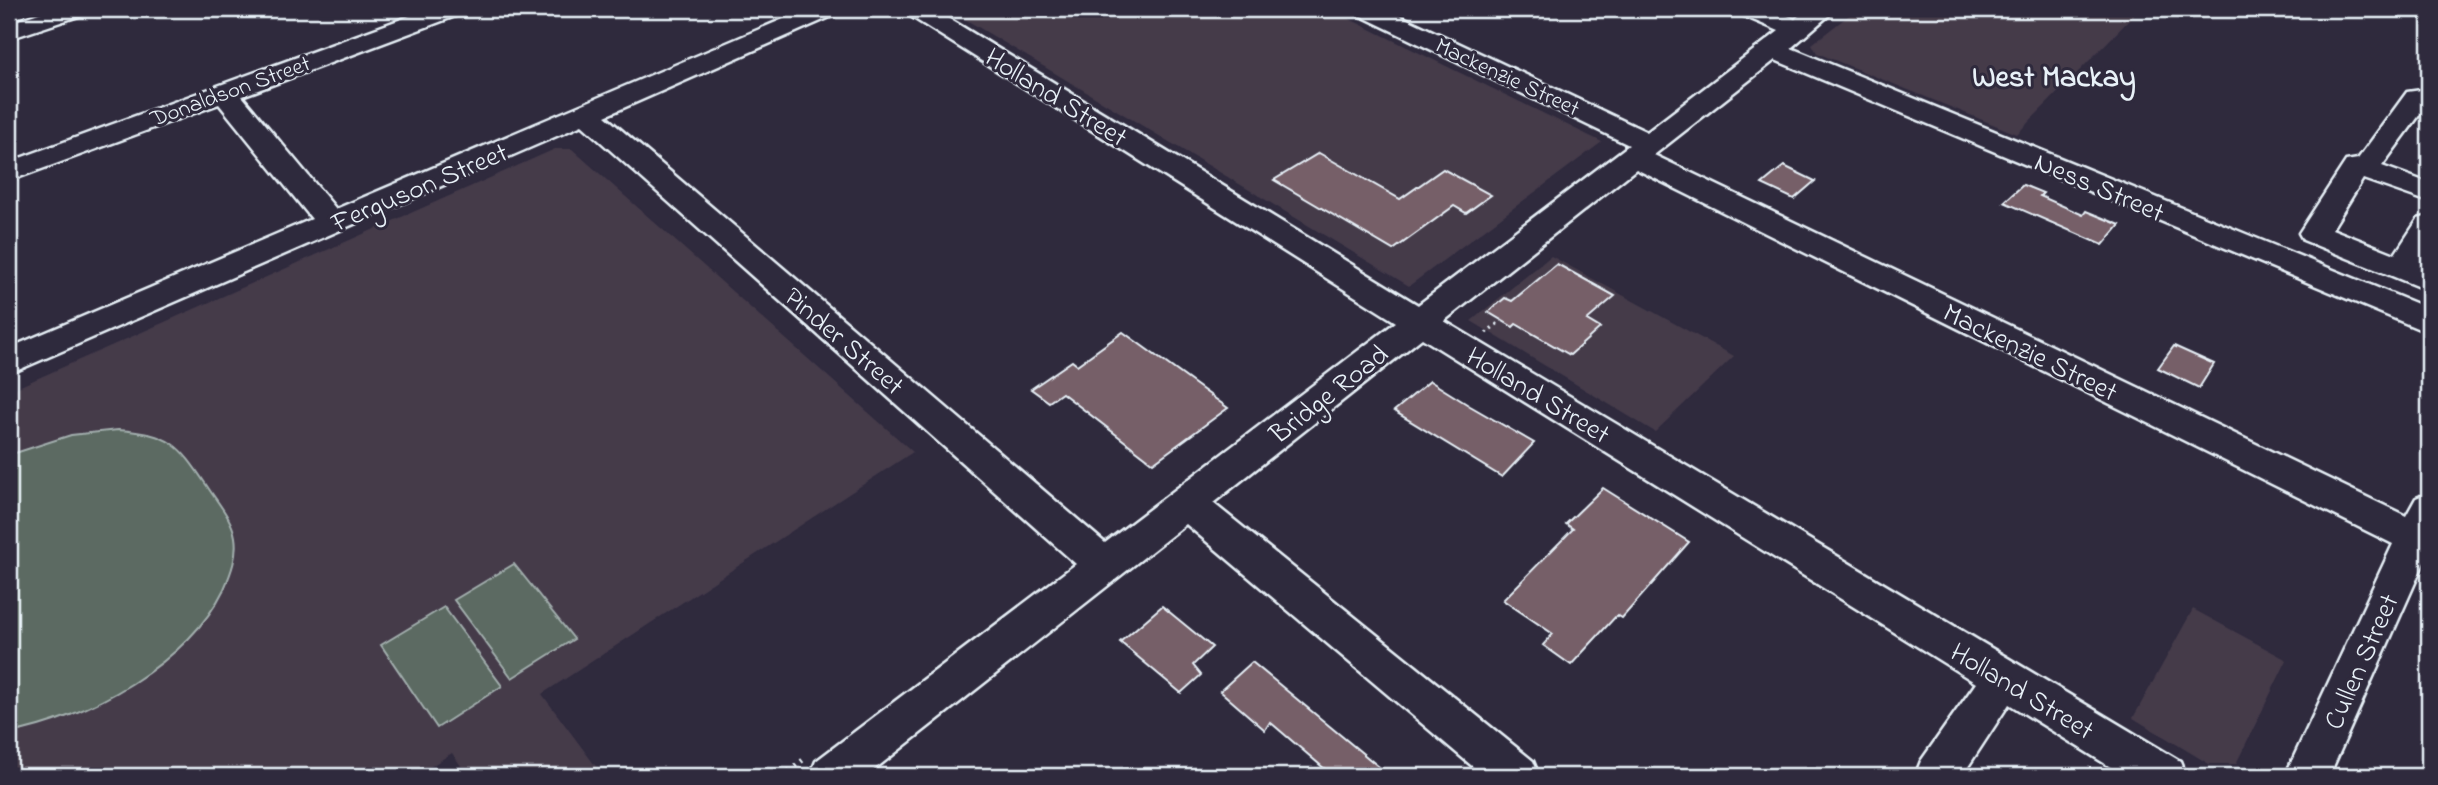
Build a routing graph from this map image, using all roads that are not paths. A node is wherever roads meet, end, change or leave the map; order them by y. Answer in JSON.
{"nodes":[{"id":1,"x":76,"y":9,"type":"edge"},
{"id":2,"x":452,"y":9,"type":"edge"},
{"id":3,"x":828,"y":9,"type":"edge"},
{"id":4,"x":916,"y":9,"type":"edge"},
{"id":5,"x":1366,"y":9,"type":"edge"},
{"id":6,"x":1748,"y":9,"type":"edge"},
{"id":7,"x":1797,"y":29,"type":"edge"},
{"id":8,"x":9,"y":31,"type":"edge"},
{"id":9,"x":224,"y":92,"type":"junction"},
{"id":10,"x":2429,"y":97,"type":"edge"},
{"id":11,"x":586,"y":114,"type":"junction"},
{"id":12,"x":1642,"y":151,"type":"junction"},
{"id":13,"x":2365,"y":170,"type":"junction"},
{"id":14,"x":9,"y":172,"type":"edge"},
{"id":15,"x":2429,"y":193,"type":"edge"},
{"id":16,"x":331,"y":223,"type":"junction"},
{"id":17,"x":2429,"y":226,"type":"edge"},
{"id":18,"x":2416,"y":274,"type":"edge"},
{"id":19,"x":1420,"y":321,"type":"junction"},
{"id":20,"x":2429,"y":322,"type":"edge"},
{"id":21,"x":9,"y":362,"type":"edge"},
{"id":22,"x":1185,"y":503,"type":"junction"},
{"id":23,"x":2425,"y":530,"type":"edge"},
{"id":24,"x":1105,"y":566,"type":"junction"},
{"id":25,"x":2003,"y":678,"type":"junction"},
{"id":26,"x":832,"y":776,"type":"edge"},
{"id":27,"x":1517,"y":776,"type":"edge"},
{"id":28,"x":1937,"y":776,"type":"edge"},
{"id":29,"x":2164,"y":776,"type":"edge"},
{"id":30,"x":2307,"y":776,"type":"edge"}],
"edges":[{"from":1,"to":8,"type":"street"},
{"from":2,"to":9,"type":"street","name":"Donaldson Street"},
{"from":3,"to":11,"type":"street","name":"Ferguson Street"},
{"from":4,"to":19,"type":"street","name":"Holland Street"},
{"from":5,"to":12,"type":"street","name":"Mackenzie Street"},
{"from":6,"to":7,"type":"street","name":"Ness Street"},
{"from":7,"to":12,"type":"street","name":"Bridge Road"},
{"from":7,"to":20,"type":"street","name":"Ness Street"},
{"from":9,"to":14,"type":"street","name":"Donaldson Street"},
{"from":9,"to":16,"type":"street"},
{"from":10,"to":13,"type":"street"},
{"from":11,"to":16,"type":"street","name":"Ferguson Street"},
{"from":11,"to":24,"type":"street","name":"Pinder Street"},
{"from":12,"to":19,"type":"street","name":"Bridge Road"},
{"from":12,"to":23,"type":"street","name":"Mackenzie Street"},
{"from":13,"to":15,"type":"street"},
{"from":13,"to":18,"type":"street"},
{"from":16,"to":21,"type":"street","name":"Ferguson Street"},
{"from":17,"to":18,"type":"street"},
{"from":19,"to":22,"type":"street","name":"Bridge Road"},
{"from":19,"to":25,"type":"street","name":"Holland Street"},
{"from":22,"to":24,"type":"street","name":"Bridge Road"},
{"from":22,"to":27,"type":"street"},
{"from":23,"to":30,"type":"street","name":"Cullen Street"},
{"from":24,"to":26,"type":"street","name":"Bridge Road"},
{"from":25,"to":28,"type":"street"},
{"from":25,"to":29,"type":"street","name":"Holland Street"}]}
